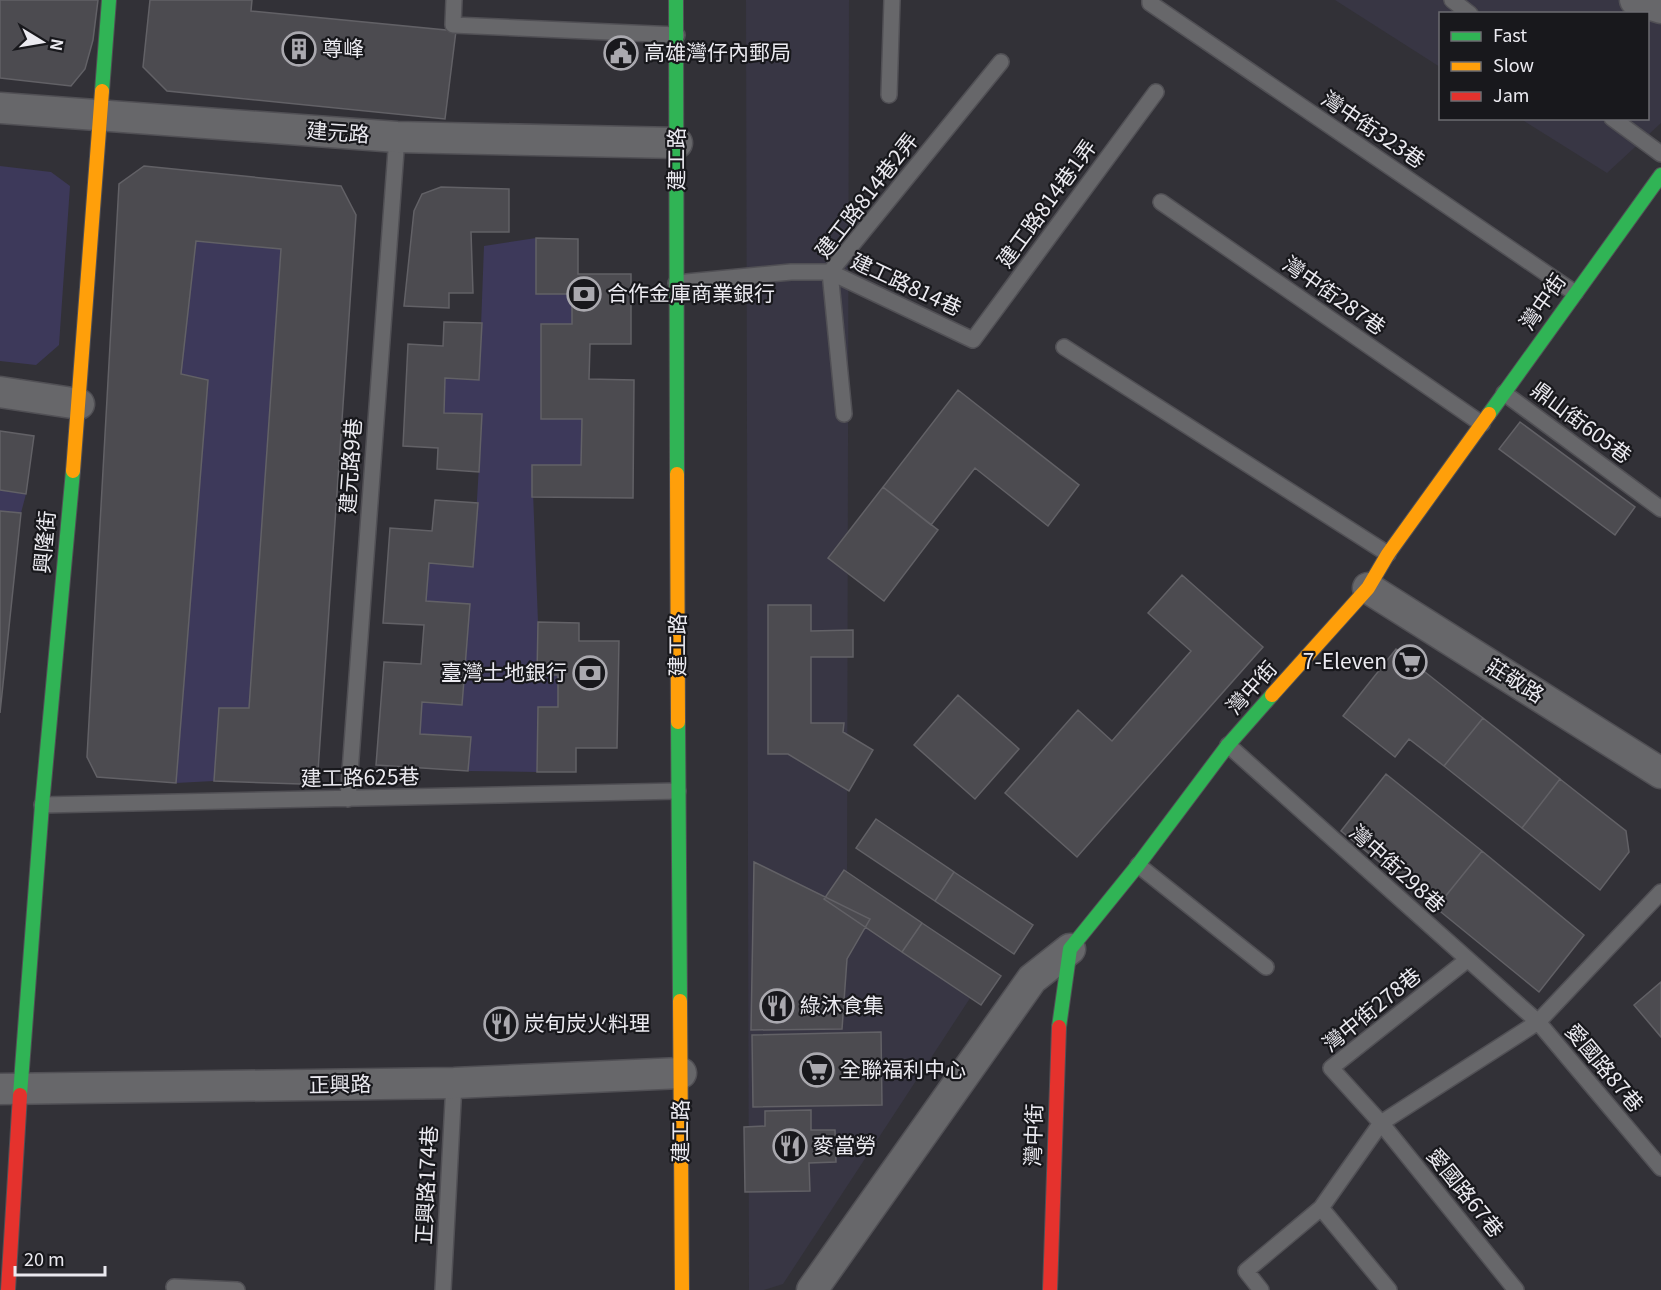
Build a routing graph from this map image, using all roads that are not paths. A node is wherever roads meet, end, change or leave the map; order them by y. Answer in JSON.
{"nodes":[{"id":1,"x":109,"y":0,"type":"edge"},
{"id":2,"x":454,"y":0,"type":"edge"},
{"id":3,"x":676,"y":0,"type":"edge"},
{"id":4,"x":892,"y":0,"type":"edge"},
{"id":5,"x":1150,"y":0,"type":"edge"},
{"id":6,"x":1452,"y":0,"type":"edge"},
{"id":7,"x":1635,"y":0,"type":"edge"},
{"id":8,"x":1661,"y":8,"type":"edge"},
{"id":9,"x":1467,"y":12,"type":"edge"},
{"id":10,"x":677,"y":35,"type":"junction"},
{"id":11,"x":1000,"y":62,"type":"dead end"},
{"id":12,"x":1156,"y":92,"type":"dead end"},
{"id":13,"x":889,"y":95,"type":"dead end"},
{"id":14,"x":0,"y":108,"type":"edge"},
{"id":15,"x":100,"y":117,"type":"junction"},
{"id":16,"x":1615,"y":120,"type":"edge"},
{"id":17,"x":397,"y":137,"type":"junction"},
{"id":18,"x":677,"y":143,"type":"junction"},
{"id":19,"x":1661,"y":154,"type":"edge"},
{"id":20,"x":1661,"y":175,"type":"edge"},
{"id":21,"x":1161,"y":202,"type":"dead end"},
{"id":22,"x":830,"y":272,"type":"junction"},
{"id":23,"x":676,"y":283,"type":"junction"},
{"id":24,"x":1575,"y":293,"type":"junction"},
{"id":25,"x":973,"y":340,"type":"joint"},
{"id":26,"x":1064,"y":347,"type":"dead end"},
{"id":27,"x":0,"y":392,"type":"edge"},
{"id":28,"x":1504,"y":393,"type":"junction"},
{"id":29,"x":79,"y":404,"type":"junction"},
{"id":30,"x":844,"y":414,"type":"dead end"},
{"id":31,"x":1482,"y":424,"type":"junction"},
{"id":32,"x":1661,"y":509,"type":"edge"},
{"id":33,"x":1388,"y":554,"type":"junction"},
{"id":34,"x":1368,"y":588,"type":"junction"},
{"id":35,"x":1228,"y":745,"type":"junction"},
{"id":36,"x":1661,"y":774,"type":"edge"},
{"id":37,"x":678,"y":791,"type":"junction"},
{"id":38,"x":348,"y":799,"type":"junction"},
{"id":39,"x":42,"y":804,"type":"junction"},
{"id":40,"x":1137,"y":865,"type":"junction"},
{"id":41,"x":1661,"y":892,"type":"edge"},
{"id":42,"x":1070,"y":949,"type":"junction"},
{"id":43,"x":1467,"y":960,"type":"junction"},
{"id":44,"x":1266,"y":967,"type":"dead end"},
{"id":45,"x":1539,"y":1022,"type":"junction"},
{"id":46,"x":681,"y":1073,"type":"junction"},
{"id":47,"x":454,"y":1083,"type":"junction"},
{"id":48,"x":10,"y":1089,"type":"edge"},
{"id":49,"x":1381,"y":1123,"type":"junction"},
{"id":50,"x":1661,"y":1168,"type":"edge"},
{"id":51,"x":1320,"y":1208,"type":"junction"},
{"id":52,"x":174,"y":1287,"type":"dead end"},
{"id":53,"x":8,"y":1290,"type":"edge"},
{"id":54,"x":237,"y":1290,"type":"edge"},
{"id":55,"x":443,"y":1290,"type":"edge"},
{"id":56,"x":682,"y":1290,"type":"edge"},
{"id":57,"x":812,"y":1290,"type":"edge"},
{"id":58,"x":1050,"y":1290,"type":"edge"},
{"id":59,"x":1261,"y":1290,"type":"edge"},
{"id":60,"x":1389,"y":1290,"type":"edge"},
{"id":61,"x":1516,"y":1290,"type":"edge"}],
"edges":[{"from":1,"to":15,"type":"street","name":"興隆街"},
{"from":2,"to":10,"type":"lane"},
{"from":3,"to":10,"type":"street","name":"建工路"},
{"from":4,"to":13,"type":"lane"},
{"from":5,"to":24,"type":"lane","name":"灣中街323巷"},
{"from":6,"to":9,"type":"lane"},
{"from":7,"to":8,"type":"street"},
{"from":10,"to":18,"type":"street","name":"建工路"},
{"from":11,"to":22,"type":"lane","name":"建工路814巷2弄"},
{"from":12,"to":25,"type":"lane","name":"建工路814巷1弄"},
{"from":14,"to":15,"type":"street","name":"建元路"},
{"from":15,"to":17,"type":"street","name":"建元路"},
{"from":15,"to":29,"type":"street","name":"興隆街"},
{"from":16,"to":19,"type":"lane"},
{"from":17,"to":18,"type":"street","name":"建元路"},
{"from":17,"to":38,"type":"lane","name":"建元路9巷"},
{"from":18,"to":23,"type":"street","name":"建工路"},
{"from":20,"to":24,"type":"street","name":"灣中街"},
{"from":21,"to":31,"type":"lane","name":"灣中街287巷"},
{"from":22,"to":23,"type":"lane","name":"建工路814巷"},
{"from":22,"to":25,"type":"lane","name":"建工路814巷"},
{"from":22,"to":30,"type":"lane","name":"建工路814巷2弄"},
{"from":23,"to":37,"type":"street","name":"建工路"},
{"from":24,"to":28,"type":"street","name":"灣中街"},
{"from":26,"to":33,"type":"lane"},
{"from":27,"to":29,"type":"street"},
{"from":28,"to":31,"type":"street","name":"灣中街"},
{"from":28,"to":32,"type":"lane","name":"鼎山街605巷"},
{"from":29,"to":39,"type":"street","name":"興隆街"},
{"from":31,"to":33,"type":"street","name":"灣中街"},
{"from":33,"to":34,"type":"street","name":"灣中街"},
{"from":34,"to":35,"type":"street","name":"灣中街"},
{"from":34,"to":36,"type":"street","name":"莊敬路"},
{"from":35,"to":40,"type":"street","name":"灣中街"},
{"from":35,"to":43,"type":"lane","name":"灣中街298巷"},
{"from":37,"to":38,"type":"lane","name":"建工路625巷"},
{"from":37,"to":46,"type":"street","name":"建工路"},
{"from":38,"to":39,"type":"lane","name":"建工路625巷"},
{"from":39,"to":48,"type":"street","name":"興隆街"},
{"from":40,"to":42,"type":"street","name":"灣中街"},
{"from":40,"to":44,"type":"lane"},
{"from":41,"to":45,"type":"lane"},
{"from":42,"to":57,"type":"street"},
{"from":42,"to":58,"type":"street","name":"灣中街"},
{"from":43,"to":45,"type":"lane","name":"灣中街298巷"},
{"from":43,"to":49,"type":"lane","name":"灣中街278巷"},
{"from":45,"to":49,"type":"lane"},
{"from":45,"to":50,"type":"lane","name":"愛國路87巷"},
{"from":46,"to":47,"type":"street","name":"正興路"},
{"from":46,"to":56,"type":"street","name":"建工路"},
{"from":47,"to":48,"type":"street","name":"正興路"},
{"from":47,"to":55,"type":"lane","name":"正興路174巷"},
{"from":48,"to":53,"type":"street","name":"興隆街"},
{"from":49,"to":51,"type":"lane"},
{"from":49,"to":61,"type":"lane","name":"愛國路67巷"},
{"from":51,"to":59,"type":"lane"},
{"from":51,"to":60,"type":"lane"},
{"from":52,"to":54,"type":"lane"}]}
